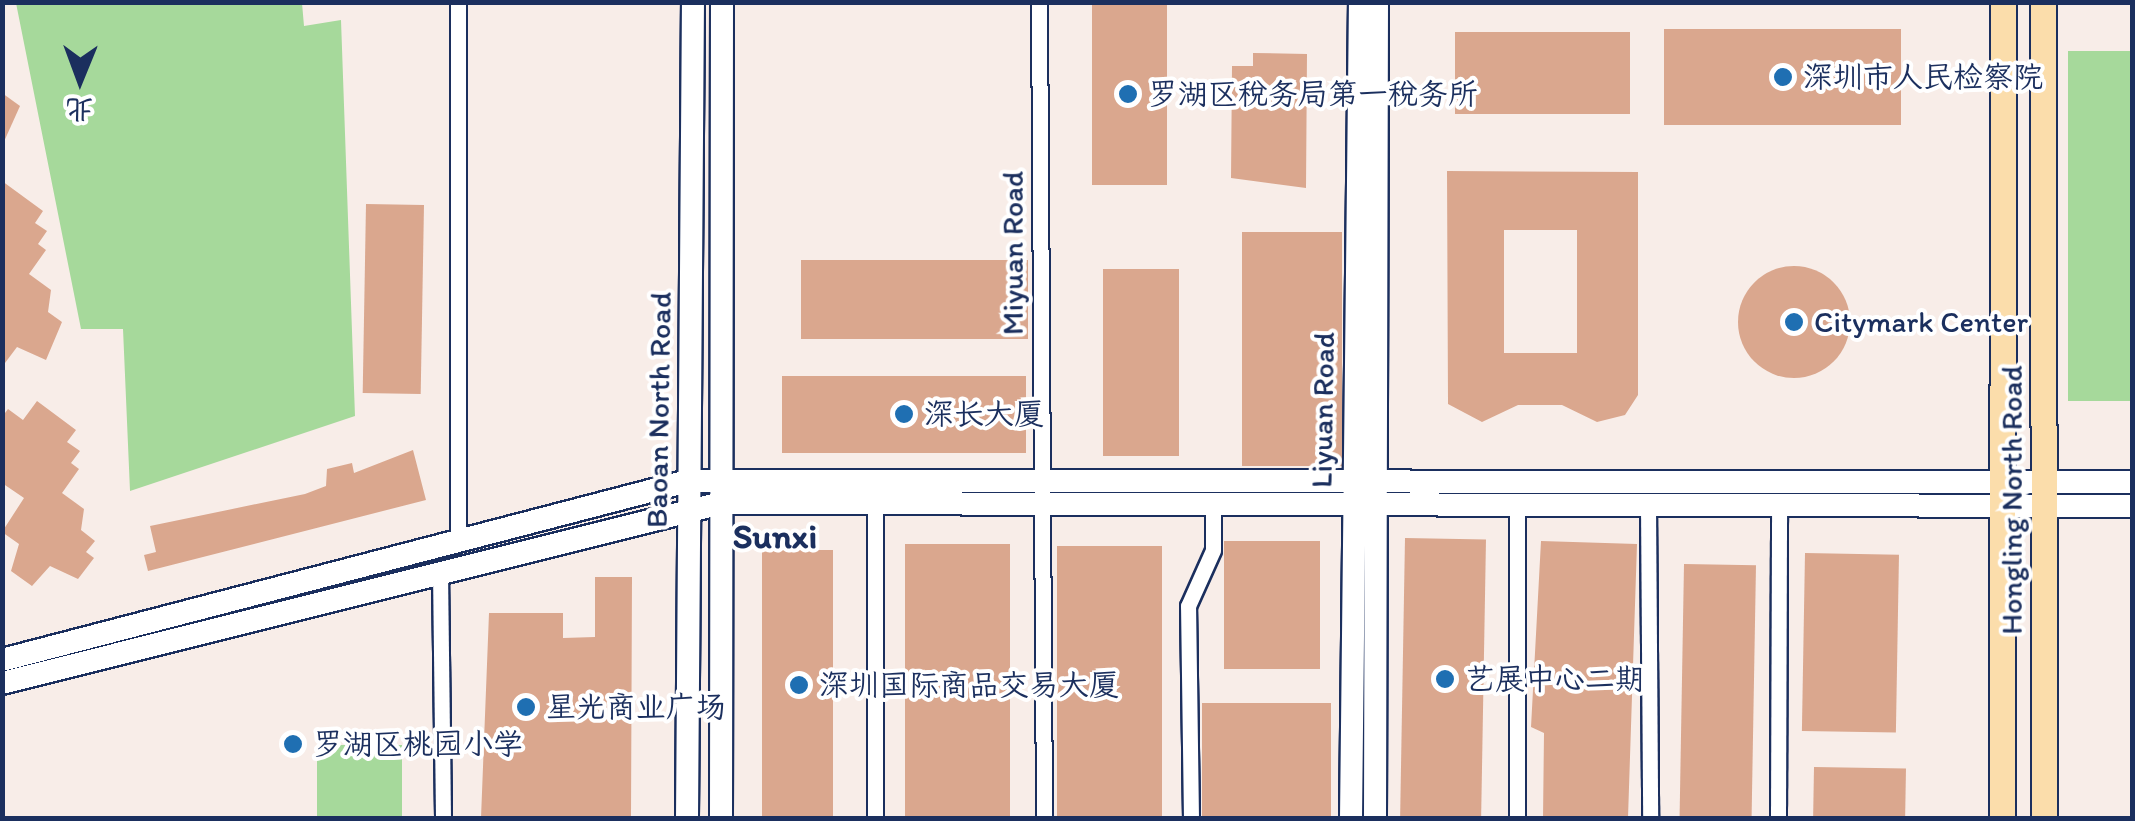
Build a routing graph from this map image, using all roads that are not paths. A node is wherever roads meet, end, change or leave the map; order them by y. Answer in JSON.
{"nodes":[{"id":1,"x":458,"y":2,"type":"edge"},
{"id":2,"x":692,"y":2,"type":"edge"},
{"id":3,"x":722,"y":2,"type":"edge"},
{"id":4,"x":1039,"y":2,"type":"edge"},
{"id":5,"x":1360,"y":2,"type":"edge"},
{"id":6,"x":1378,"y":2,"type":"edge"},
{"id":7,"x":2003,"y":2,"type":"edge"},
{"id":8,"x":2043,"y":2,"type":"edge"},
{"id":9,"x":688,"y":481,"type":"junction"},
{"id":10,"x":2132,"y":482,"type":"edge"},
{"id":11,"x":722,"y":491,"type":"junction"},
{"id":12,"x":1043,"y":491,"type":"junction"},
{"id":13,"x":1363,"y":491,"type":"junction"},
{"id":14,"x":2002,"y":493,"type":"junction"},
{"id":15,"x":2045,"y":494,"type":"junction"},
{"id":16,"x":875,"y":503,"type":"junction"},
{"id":17,"x":1212,"y":503,"type":"junction"},
{"id":18,"x":1516,"y":504,"type":"junction"},
{"id":19,"x":1648,"y":504,"type":"junction"},
{"id":20,"x":1778,"y":505,"type":"junction"},
{"id":21,"x":2132,"y":506,"type":"edge"},
{"id":22,"x":688,"y":507,"type":"junction"},
{"id":23,"x":458,"y":543,"type":"junction"},
{"id":24,"x":440,"y":571,"type":"junction"},
{"id":25,"x":2,"y":660,"type":"edge"},
{"id":26,"x":2,"y":684,"type":"edge"},
{"id":27,"x":442,"y":818,"type":"edge"},
{"id":28,"x":687,"y":818,"type":"edge"},
{"id":29,"x":721,"y":818,"type":"edge"},
{"id":30,"x":875,"y":818,"type":"edge"},
{"id":31,"x":1044,"y":818,"type":"edge"},
{"id":32,"x":1191,"y":818,"type":"edge"},
{"id":33,"x":1351,"y":818,"type":"edge"},
{"id":34,"x":1374,"y":818,"type":"edge"},
{"id":35,"x":1517,"y":818,"type":"edge"},
{"id":36,"x":1650,"y":818,"type":"edge"},
{"id":37,"x":1778,"y":818,"type":"edge"},
{"id":38,"x":2002,"y":818,"type":"edge"},
{"id":39,"x":2044,"y":818,"type":"edge"}],
"edges":[{"from":1,"to":23,"type":"street"},
{"from":2,"to":9,"type":"street","name":"Baoan North Road"},
{"from":3,"to":11,"type":"street","name":"Baoan North Road"},
{"from":4,"to":12,"type":"street","name":"Miyuan Road"},
{"from":5,"to":13,"type":"street","name":"Liyuan Road"},
{"from":6,"to":13,"type":"street","name":"Liyuan Road"},
{"from":7,"to":14,"type":"main road","name":"Hongling North Road"},
{"from":8,"to":15,"type":"main road","name":"Hongling North Road"},
{"from":9,"to":11,"type":"street"},
{"from":9,"to":22,"type":"street","name":"Baoan North Road"},
{"from":9,"to":23,"type":"street"},
{"from":10,"to":15,"type":"street"},
{"from":11,"to":12,"type":"street"},
{"from":11,"to":16,"type":"street"},
{"from":11,"to":22,"type":"street"},
{"from":11,"to":29,"type":"street","name":"Baoan North Road"},
{"from":12,"to":13,"type":"street"},
{"from":12,"to":16,"type":"street"},
{"from":12,"to":17,"type":"street"},
{"from":12,"to":31,"type":"street","name":"Miyuan Road"},
{"from":13,"to":14,"type":"street"},
{"from":13,"to":17,"type":"street"},
{"from":13,"to":18,"type":"street"},
{"from":13,"to":33,"type":"street","name":"Liyuan Road"},
{"from":13,"to":34,"type":"street","name":"Liyuan Road"},
{"from":14,"to":15,"type":"street"},
{"from":14,"to":20,"type":"street"},
{"from":14,"to":38,"type":"main road","name":"Hongling North Road"},
{"from":15,"to":21,"type":"street"},
{"from":15,"to":39,"type":"main road","name":"Hongling North Road"},
{"from":16,"to":30,"type":"street"},
{"from":17,"to":32,"type":"street"},
{"from":18,"to":19,"type":"street"},
{"from":18,"to":35,"type":"street"},
{"from":19,"to":20,"type":"street"},
{"from":19,"to":36,"type":"street"},
{"from":20,"to":37,"type":"street"},
{"from":22,"to":24,"type":"street"},
{"from":22,"to":28,"type":"street","name":"Baoan North Road"},
{"from":23,"to":25,"type":"street"},
{"from":24,"to":26,"type":"street"},
{"from":24,"to":27,"type":"street"}]}
